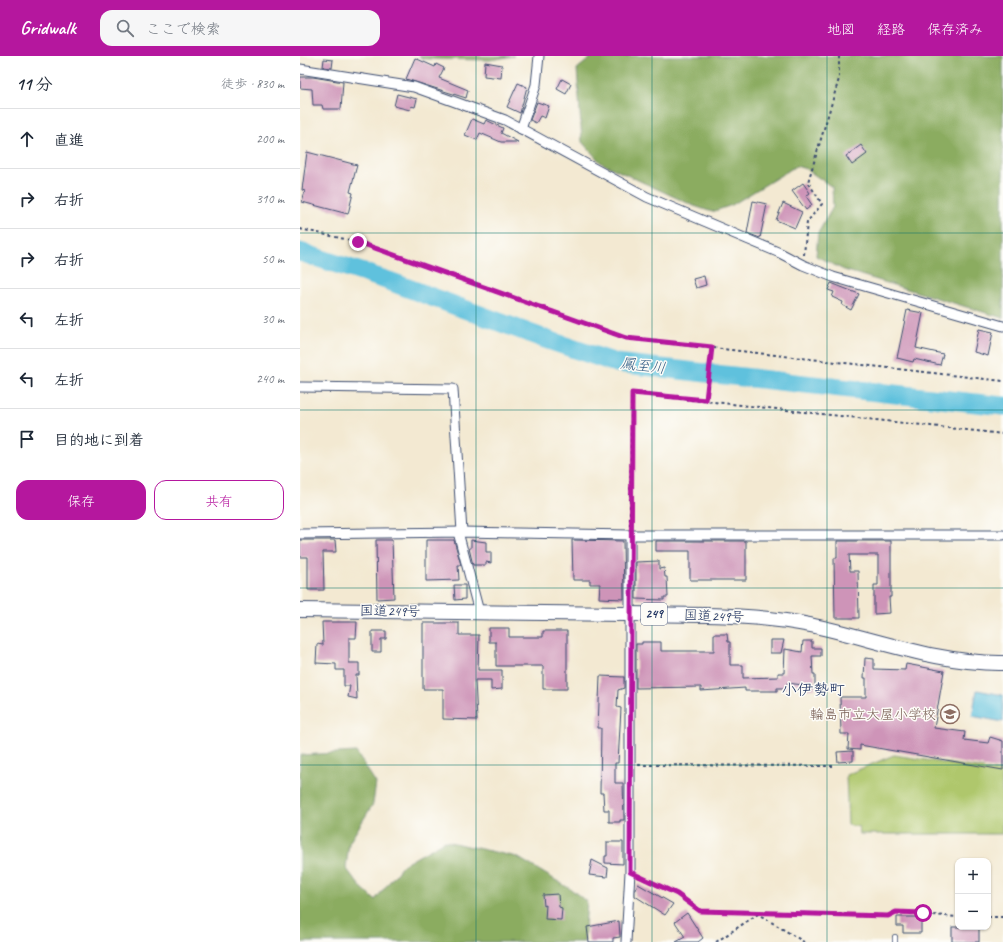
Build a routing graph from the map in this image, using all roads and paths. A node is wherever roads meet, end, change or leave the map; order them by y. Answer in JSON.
{"nodes":[{"id":1,"x":539,"y":56,"type":"edge"},
{"id":2,"x":839,"y":56,"type":"edge"},
{"id":3,"x":300,"y":69,"type":"edge"},
{"id":4,"x":521,"y":129,"type":"junction"},
{"id":5,"x":300,"y":229,"type":"edge"},
{"id":6,"x":803,"y":265,"type":"junction"},
{"id":7,"x":1003,"y":326,"type":"edge"},
{"id":8,"x":712,"y":347,"type":"junction"},
{"id":9,"x":1003,"y":380,"type":"edge"},
{"id":10,"x":300,"y":387,"type":"edge"},
{"id":11,"x":706,"y":400,"type":"junction"},
{"id":12,"x":1003,"y":434,"type":"edge"},
{"id":13,"x":460,"y":532,"type":"junction"},
{"id":14,"x":300,"y":534,"type":"edge"},
{"id":15,"x":630,"y":535,"type":"junction"},
{"id":16,"x":1003,"y":536,"type":"edge"},
{"id":17,"x":300,"y":610,"type":"edge"},
{"id":18,"x":479,"y":612,"type":"junction"},
{"id":19,"x":630,"y":614,"type":"junction"},
{"id":20,"x":1003,"y":663,"type":"edge"},
{"id":21,"x":629,"y":765,"type":"junction"},
{"id":22,"x":835,"y":766,"type":"dead end"},
{"id":23,"x":630,"y":872,"type":"junction"},
{"id":24,"x":758,"y":914,"type":"junction"},
{"id":25,"x":955,"y":917,"type":"edge"},
{"id":26,"x":991,"y":917,"type":"edge"},
{"id":27,"x":1003,"y":917,"type":"edge"},
{"id":28,"x":626,"y":942,"type":"edge"},
{"id":29,"x":716,"y":942,"type":"edge"},
{"id":30,"x":804,"y":942,"type":"edge"}],
"edges":[{"from":1,"to":4,"type":"street"},
{"from":2,"to":6,"type":"path"},
{"from":3,"to":4,"type":"street"},
{"from":4,"to":6,"type":"street"},
{"from":5,"to":8,"type":"path"},
{"from":6,"to":7,"type":"street"},
{"from":8,"to":9,"type":"path"},
{"from":8,"to":11,"type":"path"},
{"from":10,"to":13,"type":"street"},
{"from":11,"to":12,"type":"path"},
{"from":11,"to":15,"type":"path"},
{"from":13,"to":14,"type":"street"},
{"from":13,"to":15,"type":"street"},
{"from":13,"to":18,"type":"street"},
{"from":15,"to":16,"type":"street"},
{"from":15,"to":19,"type":"street"},
{"from":17,"to":18,"type":"highway","name":"国道249号","number":"249"},
{"from":18,"to":19,"type":"highway","name":"国道249号","number":"249"},
{"from":19,"to":20,"type":"highway","name":"国道249号","number":"249"},
{"from":19,"to":21,"type":"street"},
{"from":21,"to":22,"type":"path"},
{"from":21,"to":23,"type":"street"},
{"from":23,"to":24,"type":"path"},
{"from":23,"to":28,"type":"street"},
{"from":24,"to":25,"type":"path"},
{"from":24,"to":29,"type":"path"},
{"from":24,"to":30,"type":"path"},
{"from":26,"to":27,"type":"path"}]}
